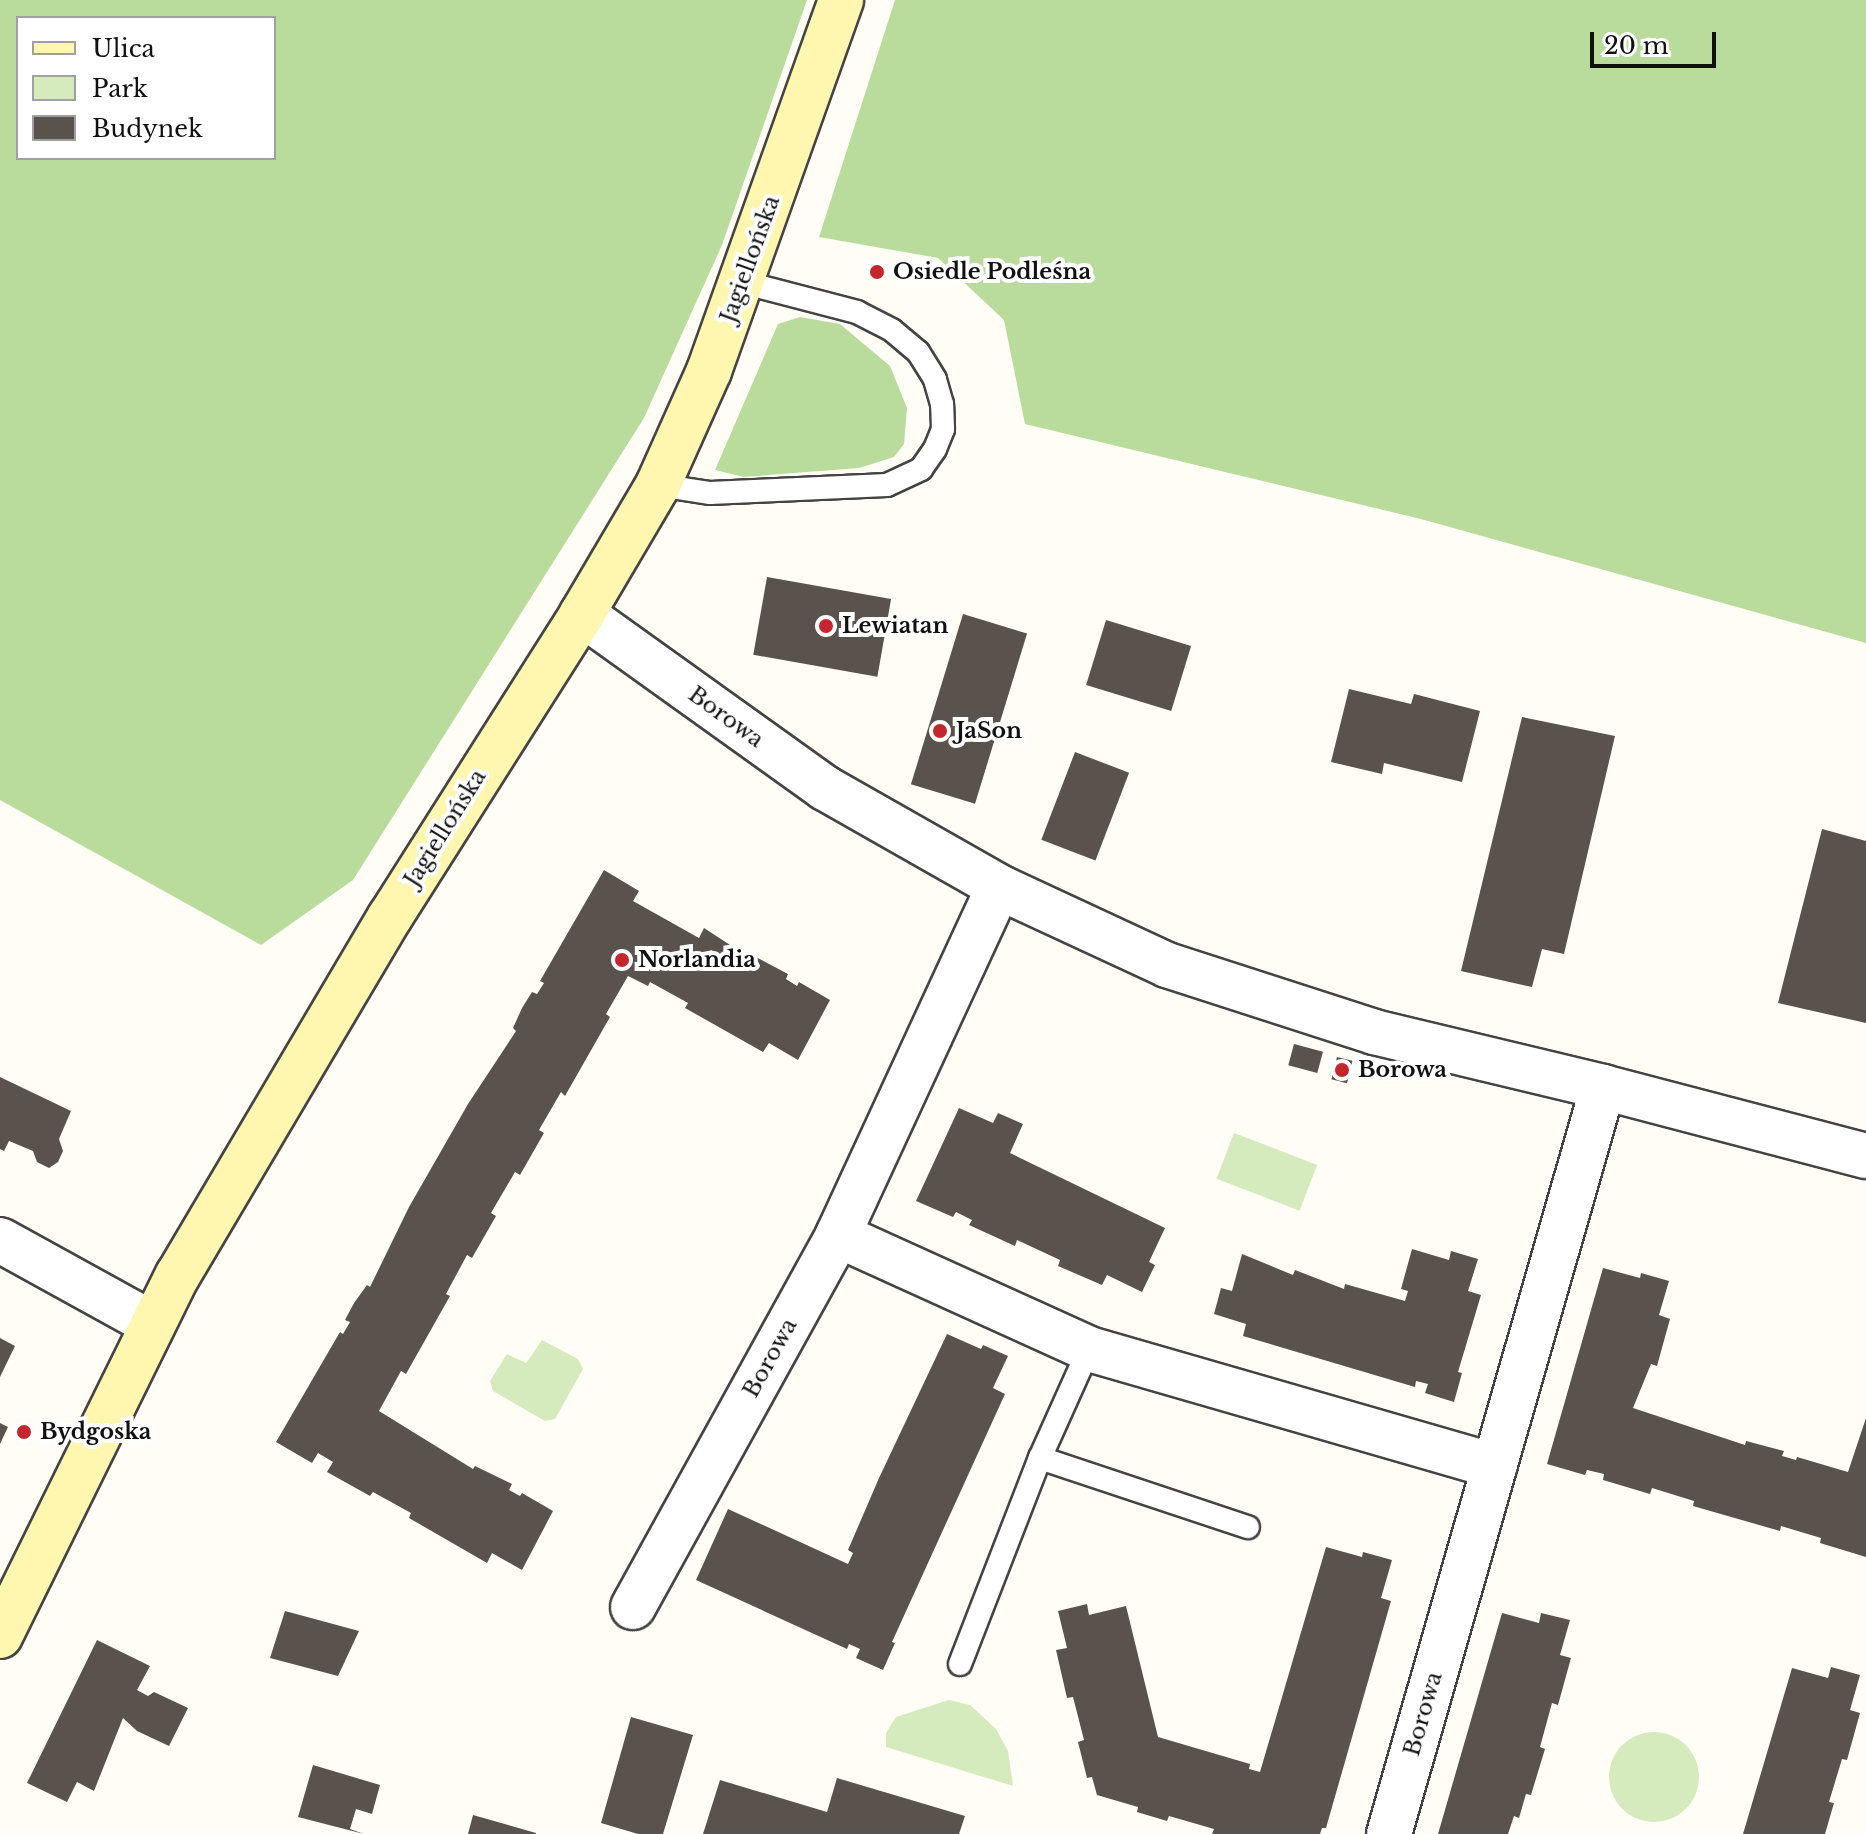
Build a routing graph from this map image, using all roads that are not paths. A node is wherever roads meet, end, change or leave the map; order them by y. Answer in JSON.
{"nodes":[{"id":1,"x":841,"y":0,"type":"edge"},
{"id":2,"x":742,"y":282,"type":"junction"},
{"id":3,"x":658,"y":485,"type":"junction"},
{"id":4,"x":582,"y":614,"type":"junction"},
{"id":5,"x":999,"y":887,"type":"junction"},
{"id":6,"x":1603,"y":1087,"type":"junction"},
{"id":7,"x":1866,"y":1156,"type":"edge"},
{"id":8,"x":838,"y":1235,"type":"junction"},
{"id":9,"x":0,"y":1240,"type":"edge"},
{"id":10,"x":152,"y":1324,"type":"junction"},
{"id":11,"x":1089,"y":1349,"type":"junction"},
{"id":12,"x":1040,"y":1458,"type":"junction"},
{"id":13,"x":1494,"y":1466,"type":"junction"},
{"id":14,"x":1248,"y":1527,"type":"dead end"},
{"id":15,"x":633,"y":1607,"type":"dead end"},
{"id":16,"x":0,"y":1636,"type":"edge"},
{"id":17,"x":960,"y":1664,"type":"dead end"},
{"id":18,"x":1389,"y":1834,"type":"edge"}],
"edges":[{"from":1,"to":2,"type":"street","name":"Jagiellońska"},
{"from":2,"to":3,"type":"street","name":"Jagiellońska"},
{"from":2,"to":3,"type":"lane"},
{"from":3,"to":4,"type":"street","name":"Jagiellońska"},
{"from":4,"to":5,"type":"street","name":"Borowa"},
{"from":4,"to":10,"type":"street","name":"Jagiellońska"},
{"from":5,"to":6,"type":"street","name":"Borowa"},
{"from":5,"to":8,"type":"street","name":"Borowa"},
{"from":6,"to":7,"type":"street","name":"Borowa"},
{"from":6,"to":13,"type":"street","name":"Borowa"},
{"from":8,"to":11,"type":"street"},
{"from":8,"to":15,"type":"street","name":"Borowa"},
{"from":9,"to":10,"type":"street"},
{"from":10,"to":16,"type":"street","name":"Jagiellońska"},
{"from":11,"to":12,"type":"lane"},
{"from":11,"to":13,"type":"street"},
{"from":12,"to":14,"type":"lane"},
{"from":12,"to":17,"type":"lane"},
{"from":13,"to":18,"type":"street","name":"Borowa"}]}
